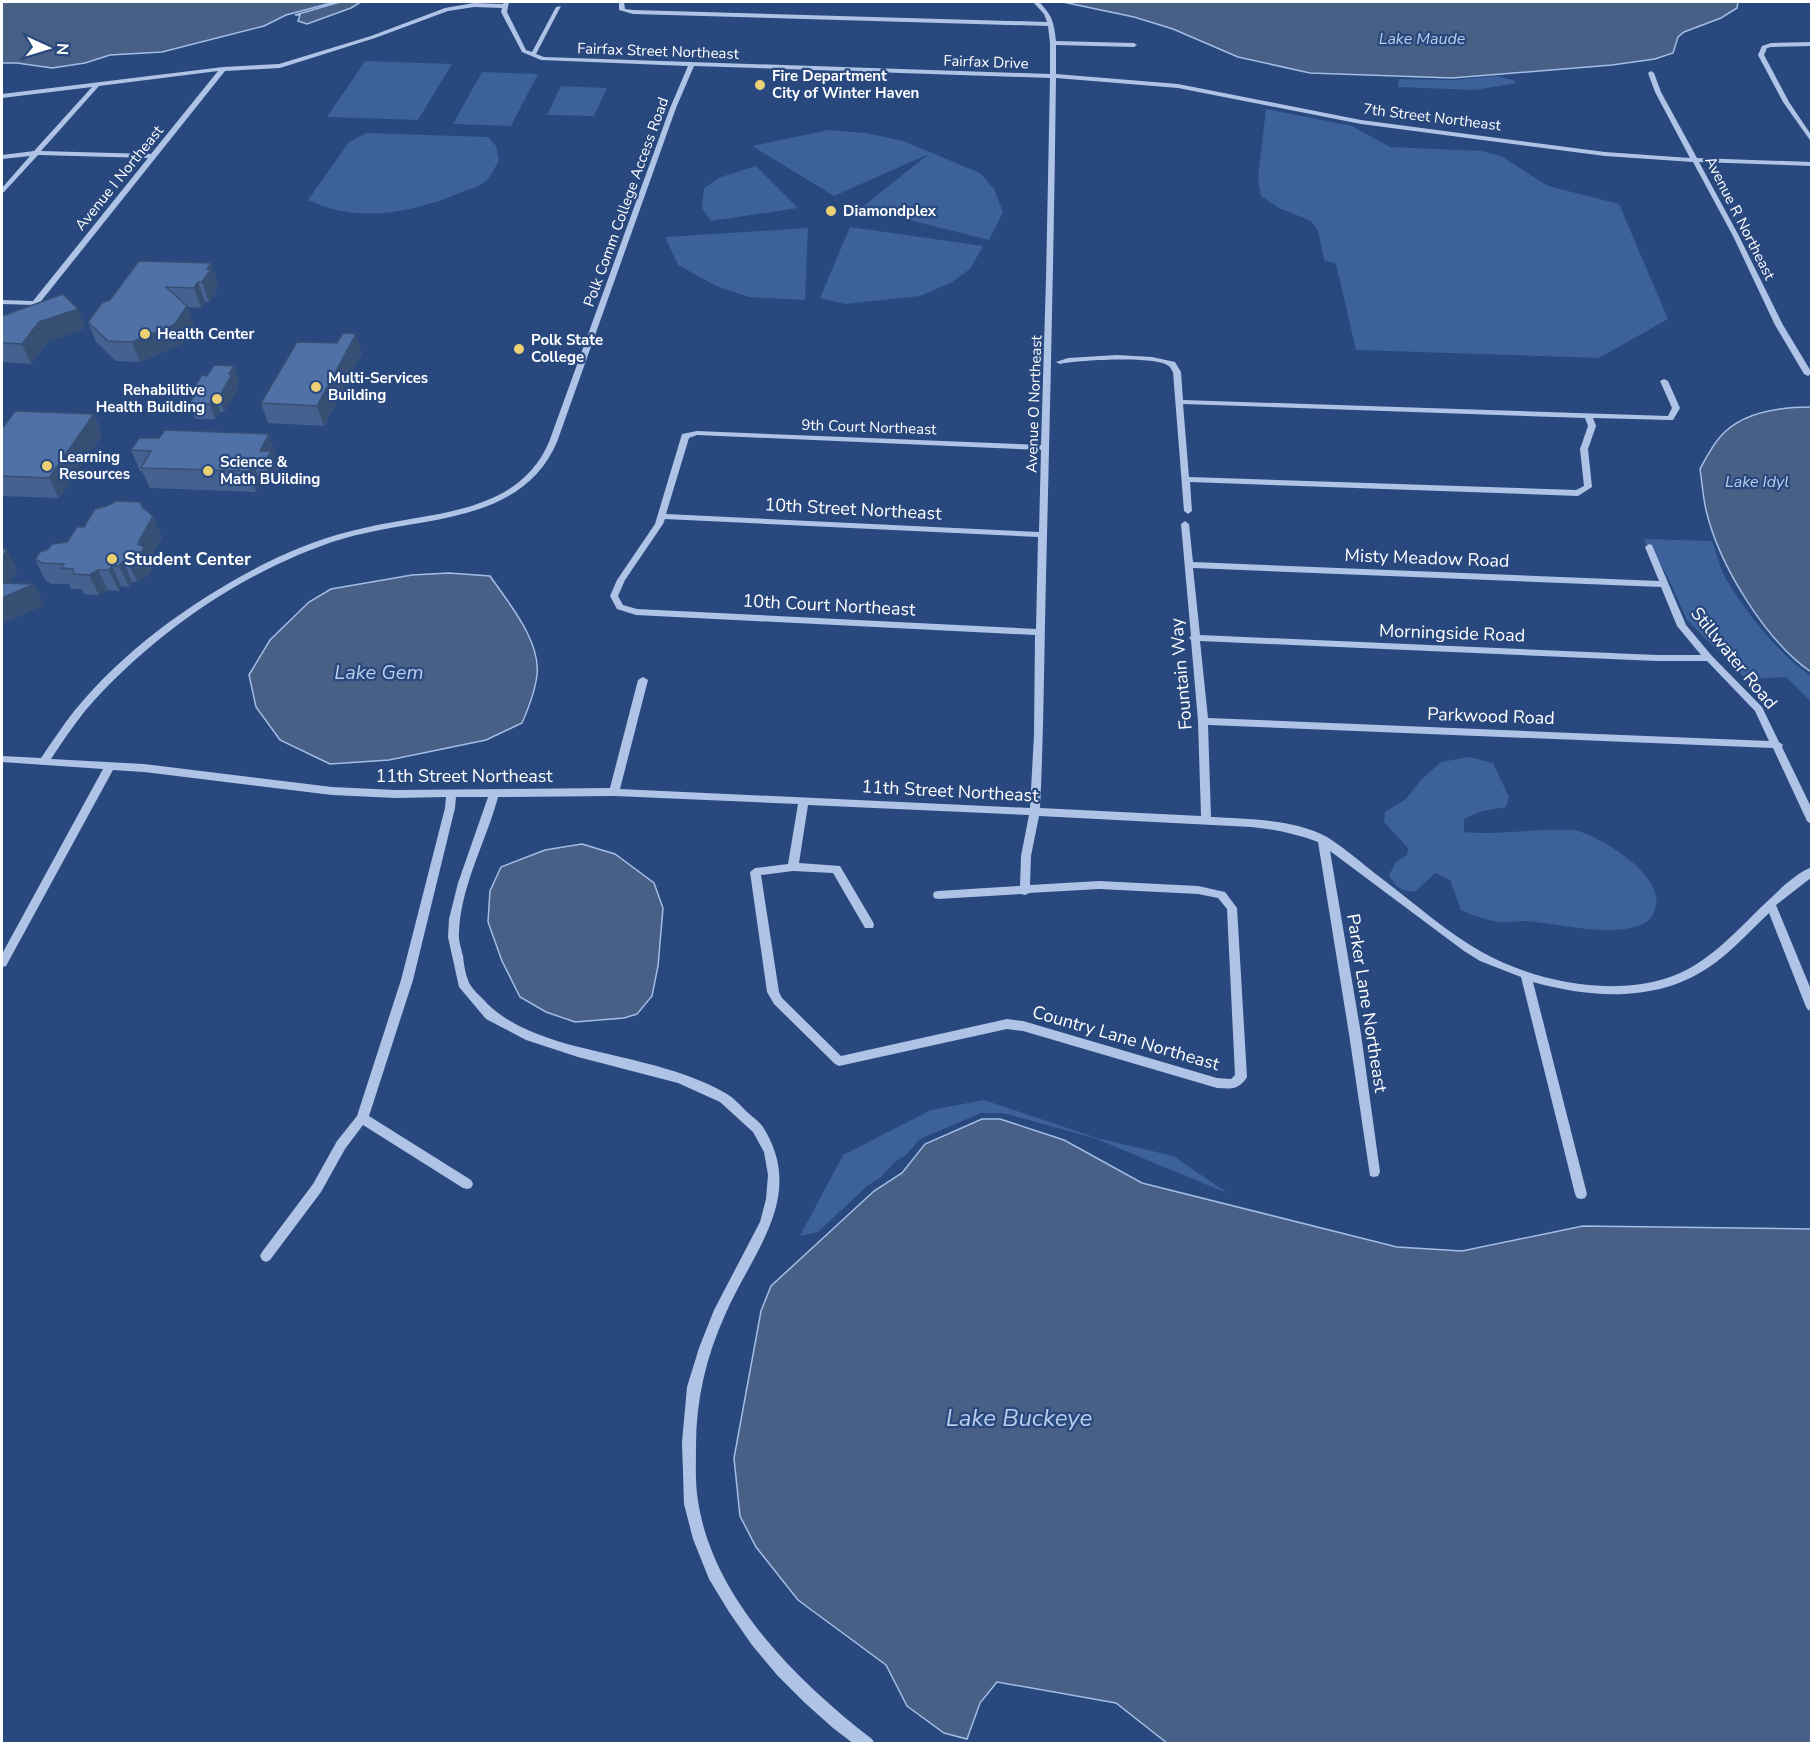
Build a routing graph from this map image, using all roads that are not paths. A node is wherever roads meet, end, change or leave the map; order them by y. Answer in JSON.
{"nodes":[{"id":1,"x":622,"y":2,"type":"edge"},
{"id":2,"x":1036,"y":2,"type":"edge"},
{"id":3,"x":505,"y":4,"type":"edge"},
{"id":4,"x":560,"y":7,"type":"dead end"},
{"id":5,"x":1051,"y":24,"type":"junction"},
{"id":6,"x":1053,"y":42,"type":"junction"},
{"id":7,"x":1812,"y":44,"type":"edge"},
{"id":8,"x":1134,"y":45,"type":"dead end"},
{"id":9,"x":533,"y":55,"type":"junction"},
{"id":10,"x":692,"y":64,"type":"junction"},
{"id":11,"x":715,"y":65,"type":"junction"},
{"id":12,"x":223,"y":69,"type":"junction"},
{"id":13,"x":847,"y":70,"type":"joint"},
{"id":14,"x":1651,"y":73,"type":"dead end"},
{"id":15,"x":688,"y":74,"type":"junction"},
{"id":16,"x":1052,"y":76,"type":"junction"},
{"id":17,"x":96,"y":86,"type":"junction"},
{"id":18,"x":2,"y":96,"type":"edge"},
{"id":19,"x":1812,"y":141,"type":"edge"},
{"id":20,"x":36,"y":153,"type":"junction"},
{"id":21,"x":154,"y":156,"type":"junction"},
{"id":22,"x":2,"y":157,"type":"edge"},
{"id":23,"x":1695,"y":160,"type":"junction"},
{"id":24,"x":1812,"y":165,"type":"edge"},
{"id":25,"x":2,"y":191,"type":"edge"},
{"id":26,"x":2,"y":302,"type":"edge"},
{"id":27,"x":1048,"y":361,"type":"junction"},
{"id":28,"x":1808,"y":374,"type":"dead end"},
{"id":29,"x":1664,"y":381,"type":"dead end"},
{"id":30,"x":1179,"y":402,"type":"junction"},
{"id":31,"x":1588,"y":416,"type":"junction"},
{"id":32,"x":1046,"y":448,"type":"junction"},
{"id":33,"x":1186,"y":479,"type":"junction"},
{"id":34,"x":1188,"y":510,"type":"dead end"},
{"id":35,"x":662,"y":516,"type":"junction"},
{"id":36,"x":1185,"y":524,"type":"dead end"},
{"id":37,"x":1043,"y":535,"type":"junction"},
{"id":38,"x":1649,"y":547,"type":"dead end"},
{"id":39,"x":1188,"y":565,"type":"junction"},
{"id":40,"x":1664,"y":584,"type":"junction"},
{"id":41,"x":1040,"y":632,"type":"junction"},
{"id":42,"x":1194,"y":638,"type":"junction"},
{"id":43,"x":1709,"y":658,"type":"junction"},
{"id":44,"x":643,"y":680,"type":"dead end"},
{"id":45,"x":1203,"y":721,"type":"junction"},
{"id":46,"x":1778,"y":745,"type":"junction"},
{"id":47,"x":2,"y":759,"type":"edge"},
{"id":48,"x":44,"y":760,"type":"junction"},
{"id":49,"x":110,"y":766,"type":"junction"},
{"id":50,"x":614,"y":792,"type":"junction"},
{"id":51,"x":494,"y":794,"type":"junction"},
{"id":52,"x":452,"y":795,"type":"junction"},
{"id":53,"x":804,"y":801,"type":"junction"},
{"id":54,"x":1035,"y":812,"type":"junction"},
{"id":55,"x":1206,"y":820,"type":"junction"},
{"id":56,"x":1812,"y":821,"type":"edge"},
{"id":57,"x":1323,"y":840,"type":"junction"},
{"id":58,"x":793,"y":867,"type":"junction"},
{"id":59,"x":1812,"y":871,"type":"edge"},
{"id":60,"x":1025,"y":891,"type":"junction"},
{"id":61,"x":938,"y":896,"type":"dead end"},
{"id":62,"x":1771,"y":905,"type":"junction"},
{"id":63,"x":869,"y":925,"type":"dead end"},
{"id":64,"x":2,"y":963,"type":"edge"},
{"id":65,"x":1526,"y":975,"type":"junction"},
{"id":66,"x":1812,"y":1007,"type":"edge"},
{"id":67,"x":362,"y":1118,"type":"junction"},
{"id":68,"x":1374,"y":1172,"type":"dead end"},
{"id":69,"x":467,"y":1184,"type":"dead end"},
{"id":70,"x":1581,"y":1194,"type":"dead end"},
{"id":71,"x":266,"y":1256,"type":"dead end"},
{"id":72,"x":867,"y":1743,"type":"edge"}],
"edges":[{"from":1,"to":5,"type":"street"},
{"from":2,"to":5,"type":"street","name":"Avenue O Northeast"},
{"from":3,"to":9,"type":"street"},
{"from":3,"to":12,"type":"street"},
{"from":4,"to":9,"type":"street"},
{"from":5,"to":6,"type":"street","name":"Avenue O Northeast"},
{"from":6,"to":8,"type":"street"},
{"from":6,"to":16,"type":"street","name":"Avenue O Northeast"},
{"from":7,"to":19,"type":"street"},
{"from":9,"to":10,"type":"street","name":"Fairfax Street Northeast"},
{"from":10,"to":11,"type":"street","name":"Fairfax Street Northeast"},
{"from":10,"to":15,"type":"street","name":"Polk Comm College Access Road"},
{"from":11,"to":13,"type":"street","name":"Fairfax Street Northeast"},
{"from":11,"to":15,"type":"street"},
{"from":12,"to":17,"type":"street"},
{"from":12,"to":21,"type":"street","name":"Avenue I Northeast"},
{"from":13,"to":16,"type":"street","name":"Fairfax Drive"},
{"from":14,"to":23,"type":"street","name":"Avenue R Northeast"},
{"from":15,"to":48,"type":"street","name":"Polk Comm College Access Road"},
{"from":16,"to":23,"type":"street","name":"7th Street Northeast"},
{"from":16,"to":27,"type":"street","name":"Avenue O Northeast"},
{"from":17,"to":18,"type":"street"},
{"from":17,"to":20,"type":"street"},
{"from":20,"to":21,"type":"street"},
{"from":20,"to":22,"type":"street"},
{"from":20,"to":25,"type":"street"},
{"from":21,"to":26,"type":"street","name":"Avenue I Northeast"},
{"from":23,"to":24,"type":"street","name":"7th Street Northeast"},
{"from":23,"to":28,"type":"street","name":"Avenue R Northeast"},
{"from":27,"to":30,"type":"street"},
{"from":27,"to":32,"type":"street","name":"Avenue O Northeast"},
{"from":29,"to":31,"type":"street"},
{"from":30,"to":31,"type":"street"},
{"from":30,"to":33,"type":"street"},
{"from":31,"to":33,"type":"street"},
{"from":32,"to":35,"type":"street","name":"9th Court Northeast"},
{"from":32,"to":37,"type":"street","name":"Avenue O Northeast"},
{"from":33,"to":34,"type":"street"},
{"from":35,"to":37,"type":"street","name":"10th Street Northeast"},
{"from":35,"to":41,"type":"street","name":"10th Court Northeast"},
{"from":36,"to":39,"type":"street","name":"Fountain Way"},
{"from":37,"to":41,"type":"street","name":"Avenue O Northeast"},
{"from":38,"to":40,"type":"street","name":"Stillwater Road"},
{"from":39,"to":40,"type":"street","name":"Misty Meadow Road"},
{"from":39,"to":42,"type":"street","name":"Fountain Way"},
{"from":40,"to":43,"type":"street","name":"Stillwater Road"},
{"from":41,"to":54,"type":"street","name":"Avenue O Northeast"},
{"from":42,"to":43,"type":"street","name":"Morningside Road"},
{"from":42,"to":45,"type":"street","name":"Fountain Way"},
{"from":43,"to":46,"type":"street","name":"Stillwater Road"},
{"from":44,"to":50,"type":"street"},
{"from":45,"to":46,"type":"street","name":"Parkwood Road"},
{"from":45,"to":55,"type":"street","name":"Fountain Way"},
{"from":46,"to":56,"type":"street","name":"Stillwater Road"},
{"from":47,"to":48,"type":"street","name":"11th Street Northeast"},
{"from":48,"to":49,"type":"street","name":"11th Street Northeast"},
{"from":49,"to":52,"type":"street","name":"11th Street Northeast"},
{"from":49,"to":64,"type":"street"},
{"from":50,"to":51,"type":"street","name":"11th Street Northeast"},
{"from":50,"to":53,"type":"street","name":"11th Street Northeast"},
{"from":51,"to":52,"type":"street","name":"11th Street Northeast"},
{"from":51,"to":72,"type":"street"},
{"from":52,"to":67,"type":"street"},
{"from":53,"to":54,"type":"street","name":"11th Street Northeast"},
{"from":53,"to":58,"type":"street"},
{"from":54,"to":55,"type":"street","name":"11th Street Northeast"},
{"from":54,"to":60,"type":"street"},
{"from":55,"to":57,"type":"street","name":"11th Street Northeast"},
{"from":57,"to":65,"type":"street","name":"11th Street Northeast"},
{"from":57,"to":68,"type":"street","name":"Parker Lane Northeast"},
{"from":58,"to":60,"type":"street","name":"Country Lane Northeast"},
{"from":58,"to":63,"type":"street","name":"Country Lane Northeast"},
{"from":59,"to":62,"type":"street","name":"11th Street Northeast"},
{"from":60,"to":61,"type":"street","name":"Country Lane Northeast"},
{"from":62,"to":65,"type":"street","name":"11th Street Northeast"},
{"from":62,"to":66,"type":"street"},
{"from":65,"to":70,"type":"street"},
{"from":67,"to":69,"type":"street"},
{"from":67,"to":71,"type":"street"}]}
